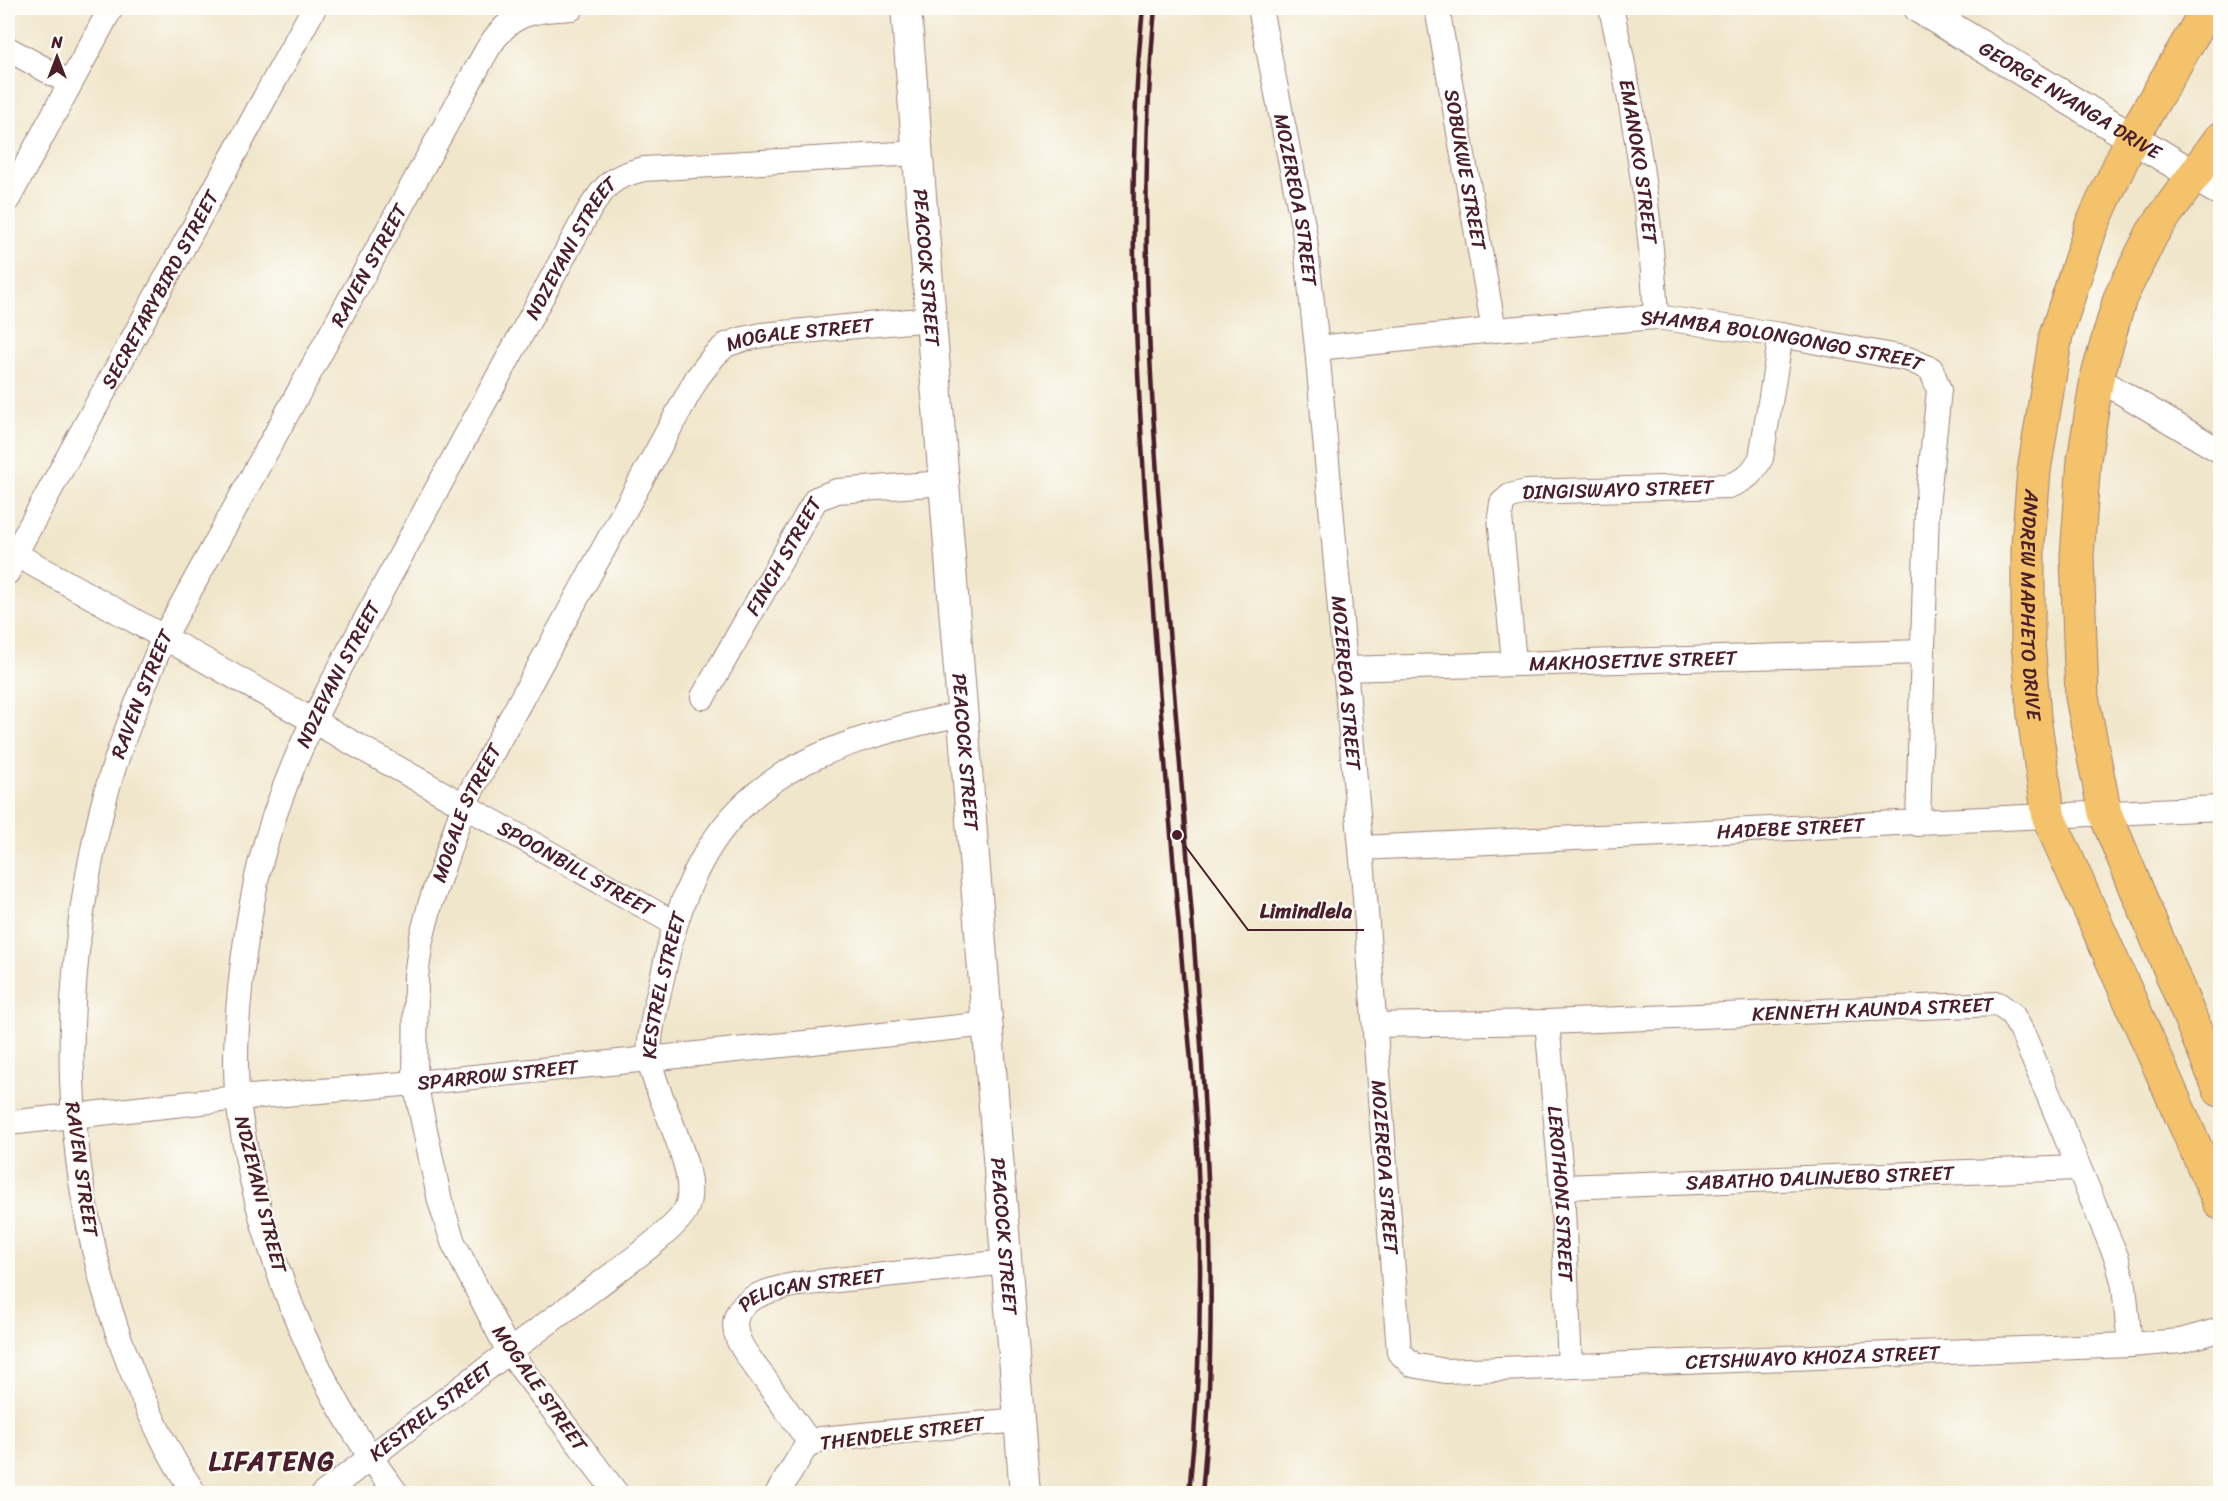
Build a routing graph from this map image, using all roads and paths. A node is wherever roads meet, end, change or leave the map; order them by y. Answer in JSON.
{"nodes":[{"id":1,"x":111,"y":8,"type":"edge"},
{"id":2,"x":314,"y":8,"type":"edge"},
{"id":3,"x":572,"y":8,"type":"edge"},
{"id":4,"x":906,"y":8,"type":"edge"},
{"id":5,"x":1260,"y":8,"type":"edge"},
{"id":6,"x":1437,"y":8,"type":"edge"},
{"id":7,"x":1611,"y":8,"type":"edge"},
{"id":8,"x":1919,"y":8,"type":"edge"},
{"id":9,"x":2208,"y":8,"type":"edge"},
{"id":10,"x":8,"y":49,"type":"edge"},
{"id":11,"x":70,"y":83,"type":"junction"},
{"id":12,"x":2132,"y":138,"type":"junction"},
{"id":13,"x":2220,"y":139,"type":"edge"},
{"id":14,"x":916,"y":153,"type":"junction"},
{"id":15,"x":2208,"y":183,"type":"edge"},
{"id":16,"x":8,"y":199,"type":"edge"},
{"id":17,"x":1656,"y":317,"type":"junction"},
{"id":18,"x":930,"y":319,"type":"junction"},
{"id":19,"x":1494,"y":330,"type":"junction"},
{"id":20,"x":1781,"y":335,"type":"junction"},
{"id":21,"x":1317,"y":348,"type":"junction"},
{"id":22,"x":2097,"y":378,"type":"junction"},
{"id":23,"x":2220,"y":451,"type":"edge"},
{"id":24,"x":944,"y":483,"type":"junction"},
{"id":25,"x":10,"y":559,"type":"edge"},
{"id":26,"x":163,"y":639,"type":"junction"},
{"id":27,"x":1923,"y":652,"type":"junction"},
{"id":28,"x":1514,"y":662,"type":"junction"},
{"id":29,"x":1343,"y":669,"type":"junction"},
{"id":30,"x":704,"y":697,"type":"dead end"},
{"id":31,"x":962,"y":714,"type":"junction"},
{"id":32,"x":313,"y":721,"type":"junction"},
{"id":33,"x":464,"y":804,"type":"junction"},
{"id":34,"x":2220,"y":808,"type":"edge"},
{"id":35,"x":2105,"y":813,"type":"junction"},
{"id":36,"x":2049,"y":818,"type":"junction"},
{"id":37,"x":1918,"y":824,"type":"junction"},
{"id":38,"x":1361,"y":848,"type":"junction"},
{"id":39,"x":674,"y":923,"type":"junction"},
{"id":40,"x":1547,"y":1022,"type":"junction"},
{"id":41,"x":989,"y":1024,"type":"junction"},
{"id":42,"x":1375,"y":1025,"type":"junction"},
{"id":43,"x":650,"y":1060,"type":"junction"},
{"id":44,"x":415,"y":1083,"type":"junction"},
{"id":45,"x":2220,"y":1090,"type":"edge"},
{"id":46,"x":238,"y":1098,"type":"junction"},
{"id":47,"x":72,"y":1116,"type":"junction"},
{"id":48,"x":8,"y":1124,"type":"edge"},
{"id":49,"x":2078,"y":1168,"type":"junction"},
{"id":50,"x":1562,"y":1187,"type":"junction"},
{"id":51,"x":2220,"y":1203,"type":"edge"},
{"id":52,"x":1007,"y":1262,"type":"junction"},
{"id":53,"x":2220,"y":1330,"type":"edge"},
{"id":54,"x":2130,"y":1345,"type":"junction"},
{"id":55,"x":509,"y":1352,"type":"junction"},
{"id":56,"x":1405,"y":1359,"type":"joint"},
{"id":57,"x":1570,"y":1366,"type":"junction"},
{"id":58,"x":1019,"y":1420,"type":"junction"},
{"id":59,"x":810,"y":1443,"type":"junction"},
{"id":60,"x":369,"y":1457,"type":"junction"},
{"id":61,"x":195,"y":1494,"type":"edge"},
{"id":62,"x":322,"y":1494,"type":"edge"},
{"id":63,"x":397,"y":1494,"type":"edge"},
{"id":64,"x":617,"y":1494,"type":"edge"},
{"id":65,"x":777,"y":1494,"type":"edge"},
{"id":66,"x":1025,"y":1494,"type":"edge"}],
"edges":[{"from":1,"to":11,"type":"street"},
{"from":2,"to":25,"type":"street","name":"SECRETARYBIRD STREET"},
{"from":3,"to":26,"type":"street","name":"RAVEN STREET"},
{"from":4,"to":14,"type":"street","name":"PEACOCK STREET"},
{"from":5,"to":21,"type":"street","name":"MOZEREOA STREET"},
{"from":6,"to":19,"type":"street","name":"SOBUKWE STREET"},
{"from":7,"to":17,"type":"street","name":"EMANOKO STREET"},
{"from":8,"to":12,"type":"street","name":"GEORGE NYANGA DRIVE"},
{"from":9,"to":12,"type":"main road","name":"ANDREW MAPHETO DRIVE"},
{"from":10,"to":11,"type":"street"},
{"from":11,"to":16,"type":"street"},
{"from":12,"to":15,"type":"street","name":"GEORGE NYANGA DRIVE"},
{"from":12,"to":36,"type":"main road","name":"ANDREW MAPHETO DRIVE"},
{"from":13,"to":15,"type":"main road"},
{"from":14,"to":18,"type":"street","name":"PEACOCK STREET"},
{"from":14,"to":32,"type":"street","name":"NDZEYANI STREET"},
{"from":15,"to":22,"type":"main road"},
{"from":17,"to":19,"type":"street","name":"SHAMBA BOLONGONGO STREET"},
{"from":17,"to":20,"type":"street","name":"SHAMBA BOLONGONGO STREET"},
{"from":18,"to":24,"type":"street","name":"PEACOCK STREET"},
{"from":18,"to":33,"type":"street","name":"MOGALE STREET"},
{"from":19,"to":21,"type":"street","name":"SHAMBA BOLONGONGO STREET"},
{"from":20,"to":27,"type":"street","name":"SHAMBA BOLONGONGO STREET"},
{"from":20,"to":28,"type":"street","name":"DINGISWAYO STREET"},
{"from":21,"to":29,"type":"street","name":"MOZEREOA STREET"},
{"from":22,"to":23,"type":"street"},
{"from":22,"to":35,"type":"main road"},
{"from":24,"to":30,"type":"street","name":"FINCH STREET"},
{"from":24,"to":31,"type":"street","name":"PEACOCK STREET"},
{"from":25,"to":26,"type":"street","name":"SPOONBILL STREET"},
{"from":26,"to":32,"type":"street","name":"SPOONBILL STREET"},
{"from":26,"to":47,"type":"street","name":"RAVEN STREET"},
{"from":27,"to":28,"type":"street","name":"MAKHOSETIVE STREET"},
{"from":27,"to":37,"type":"street","name":"SHAMBA BOLONGONGO STREET"},
{"from":28,"to":29,"type":"street","name":"MAKHOSETIVE STREET"},
{"from":29,"to":38,"type":"street","name":"MOZEREOA STREET"},
{"from":31,"to":39,"type":"street","name":"KESTREL STREET"},
{"from":31,"to":41,"type":"street","name":"PEACOCK STREET"},
{"from":32,"to":33,"type":"street","name":"SPOONBILL STREET"},
{"from":32,"to":46,"type":"street","name":"NDZEYANI STREET"},
{"from":33,"to":39,"type":"street","name":"SPOONBILL STREET"},
{"from":33,"to":44,"type":"street","name":"MOGALE STREET"},
{"from":34,"to":35,"type":"street","name":"HADEBE STREET"},
{"from":35,"to":36,"type":"street","name":"HADEBE STREET"},
{"from":35,"to":45,"type":"main road"},
{"from":36,"to":37,"type":"street","name":"HADEBE STREET"},
{"from":36,"to":51,"type":"main road","name":"ANDREW MAPHETO DRIVE"},
{"from":37,"to":38,"type":"street","name":"HADEBE STREET"},
{"from":38,"to":42,"type":"street","name":"MOZEREOA STREET"},
{"from":39,"to":43,"type":"street","name":"KESTREL STREET"},
{"from":40,"to":42,"type":"street","name":"KENNETH KAUNDA STREET"},
{"from":40,"to":49,"type":"street","name":"KENNETH KAUNDA STREET"},
{"from":40,"to":50,"type":"street","name":"LEROTHONI STREET"},
{"from":41,"to":43,"type":"street","name":"SPARROW STREET"},
{"from":41,"to":52,"type":"street","name":"PEACOCK STREET"},
{"from":42,"to":56,"type":"street","name":"MOZEREOA STREET"},
{"from":43,"to":44,"type":"street","name":"SPARROW STREET"},
{"from":43,"to":55,"type":"street","name":"KESTREL STREET"},
{"from":44,"to":46,"type":"street","name":"SPARROW STREET"},
{"from":44,"to":55,"type":"street","name":"MOGALE STREET"},
{"from":46,"to":47,"type":"street","name":"SPARROW STREET"},
{"from":46,"to":60,"type":"street","name":"NDZEYANI STREET"},
{"from":47,"to":48,"type":"street","name":"SPARROW STREET"},
{"from":47,"to":61,"type":"street","name":"RAVEN STREET"},
{"from":49,"to":50,"type":"street","name":"SABATHO DALINJEBO STREET"},
{"from":49,"to":54,"type":"street","name":"KENNETH KAUNDA STREET"},
{"from":50,"to":57,"type":"street","name":"LEROTHONI STREET"},
{"from":52,"to":58,"type":"street","name":"PEACOCK STREET"},
{"from":52,"to":59,"type":"street","name":"PELICAN STREET"},
{"from":53,"to":54,"type":"street","name":"CETSHWAYO KHOZA STREET"},
{"from":54,"to":57,"type":"street","name":"CETSHWAYO KHOZA STREET"},
{"from":55,"to":60,"type":"street","name":"KESTREL STREET"},
{"from":55,"to":64,"type":"street","name":"MOGALE STREET"},
{"from":56,"to":57,"type":"street","name":"CETSHWAYO KHOZA STREET"},
{"from":58,"to":59,"type":"street","name":"THENDELE STREET"},
{"from":58,"to":66,"type":"street","name":"PEACOCK STREET"},
{"from":59,"to":65,"type":"street","name":"THENDELE STREET"},
{"from":60,"to":62,"type":"street","name":"KESTREL STREET"},
{"from":60,"to":63,"type":"street","name":"NDZEYANI STREET"}]}
